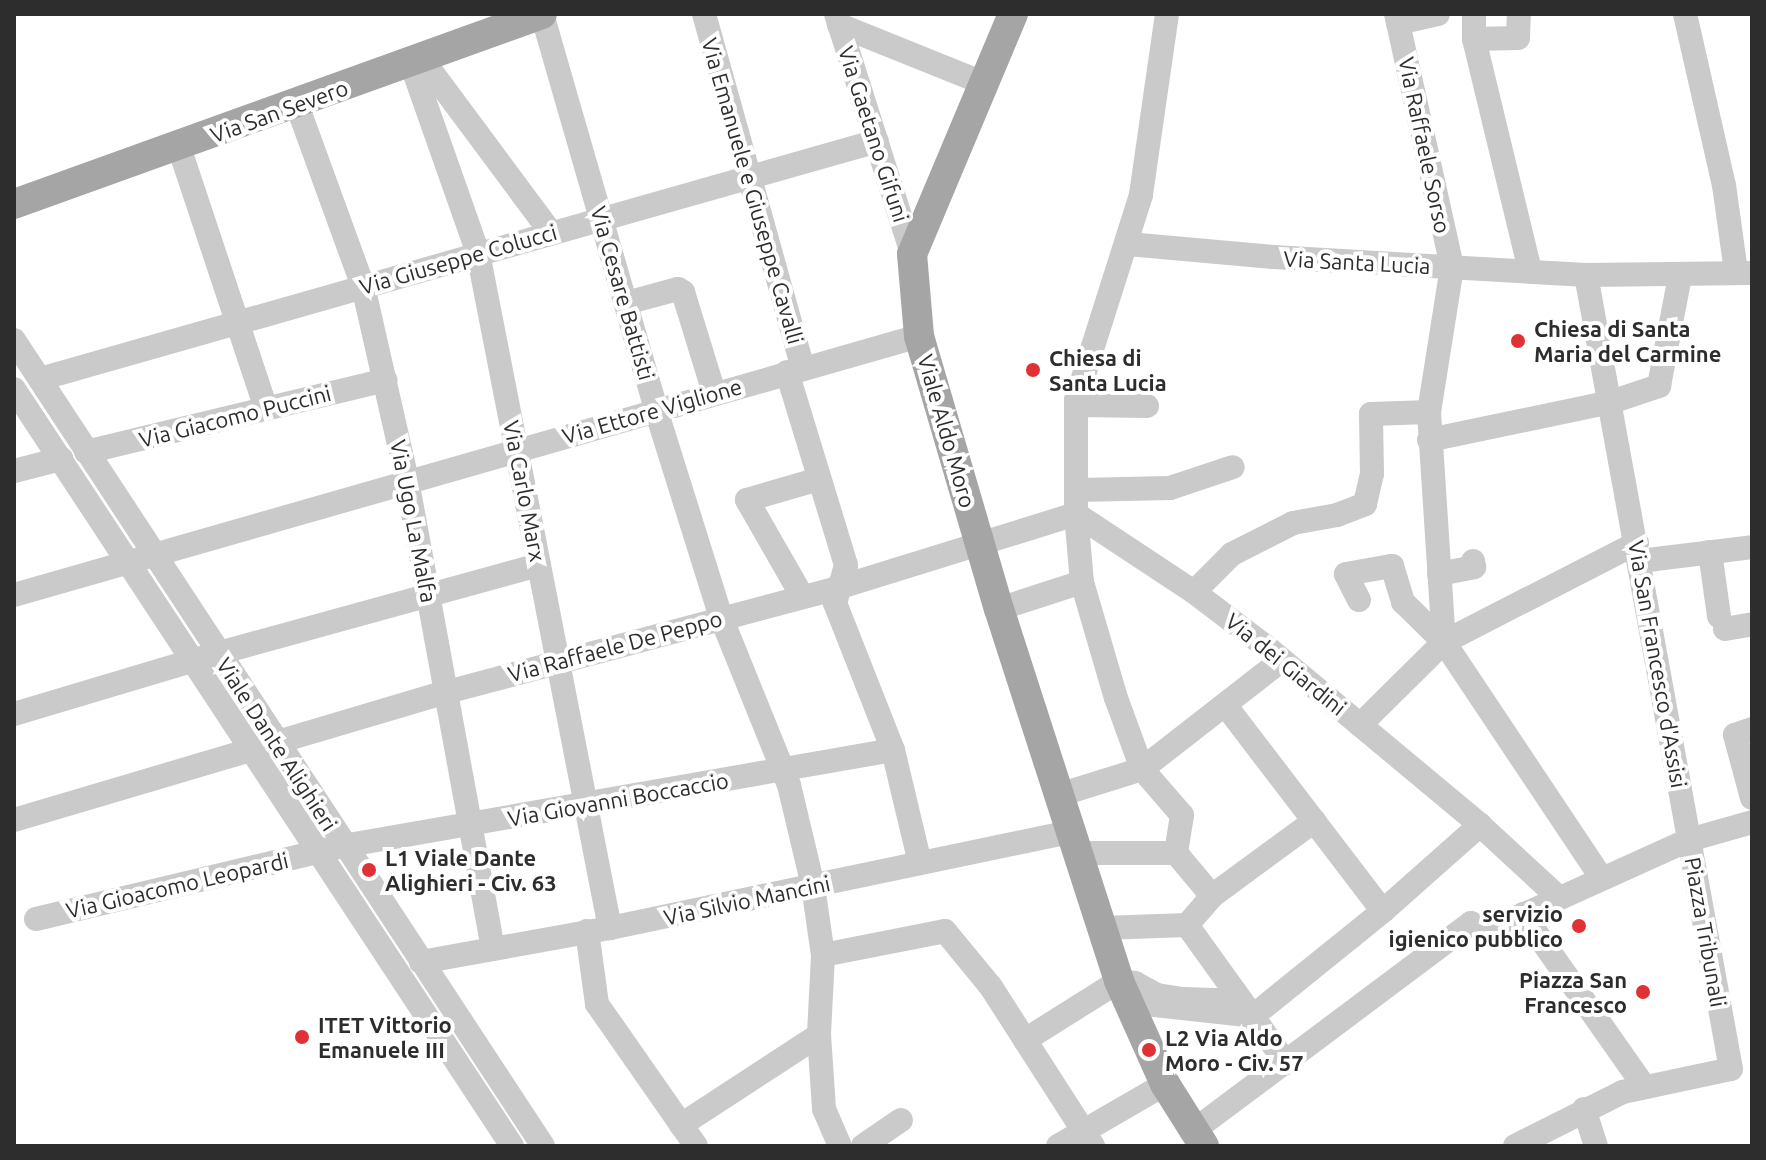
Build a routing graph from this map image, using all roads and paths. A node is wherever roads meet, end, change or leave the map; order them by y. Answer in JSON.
{"nodes":[{"id":1,"x":542,"y":14,"type":"edge"},
{"id":2,"x":704,"y":14,"type":"edge"},
{"id":3,"x":1013,"y":14,"type":"edge"},
{"id":4,"x":1438,"y":14,"type":"edge"},
{"id":5,"x":1474,"y":14,"type":"edge"},
{"id":6,"x":1519,"y":14,"type":"edge"},
{"id":7,"x":1685,"y":14,"type":"edge"},
{"id":8,"x":1174,"y":15,"type":"edge"},
{"id":9,"x":838,"y":19,"type":"edge"},
{"id":10,"x":1397,"y":19,"type":"edge"},
{"id":11,"x":1474,"y":39,"type":"junction"},
{"id":12,"x":416,"y":61,"type":"junction"},
{"id":13,"x":983,"y":83,"type":"junction"},
{"id":14,"x":297,"y":105,"type":"junction"},
{"id":15,"x":877,"y":141,"type":"junction"},
{"id":16,"x":179,"y":147,"type":"junction"},
{"id":17,"x":748,"y":177,"type":"junction"},
{"id":18,"x":14,"y":204,"type":"edge"},
{"id":19,"x":602,"y":219,"type":"junction"},
{"id":20,"x":551,"y":233,"type":"junction"},
{"id":21,"x":1128,"y":244,"type":"junction"},
{"id":22,"x":478,"y":253,"type":"junction"},
{"id":23,"x":912,"y":254,"type":"junction"},
{"id":24,"x":1452,"y":267,"type":"junction"},
{"id":25,"x":1530,"y":271,"type":"junction"},
{"id":26,"x":1744,"y":273,"type":"edge"},
{"id":27,"x":1586,"y":275,"type":"junction"},
{"id":28,"x":1680,"y":276,"type":"junction"},
{"id":29,"x":363,"y":286,"type":"junction"},
{"id":30,"x":626,"y":303,"type":"junction"},
{"id":31,"x":238,"y":324,"type":"junction"},
{"id":32,"x":919,"y":336,"type":"junction"},
{"id":33,"x":14,"y":340,"type":"edge"},
{"id":34,"x":795,"y":370,"type":"junction"},
{"id":35,"x":40,"y":379,"type":"junction"},
{"id":36,"x":385,"y":380,"type":"junction"},
{"id":37,"x":15,"y":392,"type":"edge"},
{"id":38,"x":714,"y":393,"type":"junction"},
{"id":39,"x":1611,"y":402,"type":"junction"},
{"id":40,"x":1076,"y":405,"type":"junction"},
{"id":41,"x":1147,"y":406,"type":"dead end"},
{"id":42,"x":266,"y":408,"type":"junction"},
{"id":43,"x":656,"y":410,"type":"junction"},
{"id":44,"x":1429,"y":412,"type":"junction"},
{"id":45,"x":1429,"y":440,"type":"junction"},
{"id":46,"x":516,"y":449,"type":"junction"},
{"id":47,"x":86,"y":452,"type":"junction"},
{"id":48,"x":61,"y":459,"type":"junction"},
{"id":49,"x":1233,"y":467,"type":"dead end"},
{"id":50,"x":14,"y":471,"type":"edge"},
{"id":51,"x":819,"y":479,"type":"junction"},
{"id":52,"x":407,"y":480,"type":"junction"},
{"id":53,"x":1076,"y":502,"type":"junction"},
{"id":54,"x":980,"y":543,"type":"junction"},
{"id":55,"x":1752,"y":547,"type":"edge"},
{"id":56,"x":1639,"y":552,"type":"junction"},
{"id":57,"x":1710,"y":552,"type":"junction"},
{"id":58,"x":154,"y":553,"type":"junction"},
{"id":59,"x":128,"y":561,"type":"junction"},
{"id":60,"x":1473,"y":561,"type":"dead end"},
{"id":61,"x":539,"y":565,"type":"junction"},
{"id":62,"x":1439,"y":574,"type":"junction"},
{"id":63,"x":1082,"y":582,"type":"junction"},
{"id":64,"x":837,"y":588,"type":"junction"},
{"id":65,"x":1194,"y":592,"type":"junction"},
{"id":66,"x":14,"y":595,"type":"edge"},
{"id":67,"x":429,"y":596,"type":"junction"},
{"id":68,"x":802,"y":596,"type":"junction"},
{"id":69,"x":1359,"y":600,"type":"dead end"},
{"id":70,"x":999,"y":609,"type":"junction"},
{"id":71,"x":721,"y":617,"type":"junction"},
{"id":72,"x":1752,"y":624,"type":"edge"},
{"id":73,"x":1444,"y":642,"type":"junction"},
{"id":74,"x":219,"y":653,"type":"junction"},
{"id":75,"x":1282,"y":660,"type":"junction"},
{"id":76,"x":559,"y":661,"type":"junction"},
{"id":77,"x":195,"y":663,"type":"junction"},
{"id":78,"x":447,"y":692,"type":"junction"},
{"id":79,"x":1226,"y":706,"type":"junction"},
{"id":80,"x":14,"y":714,"type":"edge"},
{"id":81,"x":1360,"y":725,"type":"junction"},
{"id":82,"x":1752,"y":729,"type":"edge"},
{"id":83,"x":276,"y":742,"type":"junction"},
{"id":84,"x":250,"y":750,"type":"junction"},
{"id":85,"x":893,"y":750,"type":"junction"},
{"id":86,"x":784,"y":769,"type":"junction"},
{"id":87,"x":1142,"y":769,"type":"junction"},
{"id":88,"x":1750,"y":792,"type":"edge"},
{"id":89,"x":1059,"y":795,"type":"junction"},
{"id":90,"x":588,"y":806,"type":"junction"},
{"id":91,"x":14,"y":820,"type":"edge"},
{"id":92,"x":1314,"y":821,"type":"junction"},
{"id":93,"x":1752,"y":822,"type":"edge"},
{"id":94,"x":1480,"y":825,"type":"junction"},
{"id":95,"x":471,"y":826,"type":"junction"},
{"id":96,"x":1689,"y":840,"type":"junction"},
{"id":97,"x":1075,"y":842,"type":"junction"},
{"id":98,"x":343,"y":846,"type":"junction"},
{"id":99,"x":318,"y":851,"type":"junction"},
{"id":100,"x":1176,"y":853,"type":"junction"},
{"id":101,"x":920,"y":863,"type":"junction"},
{"id":102,"x":1601,"y":877,"type":"junction"},
{"id":103,"x":813,"y":886,"type":"junction"},
{"id":104,"x":1212,"y":896,"type":"junction"},
{"id":105,"x":1558,"y":897,"type":"junction"},
{"id":106,"x":1383,"y":911,"type":"junction"},
{"id":107,"x":1523,"y":914,"type":"junction"},
{"id":108,"x":36,"y":919,"type":"dead end"},
{"id":109,"x":1187,"y":925,"type":"junction"},
{"id":110,"x":1479,"y":927,"type":"joint"},
{"id":111,"x":1103,"y":928,"type":"junction"},
{"id":112,"x":598,"y":930,"type":"junction"},
{"id":113,"x":493,"y":947,"type":"junction"},
{"id":114,"x":823,"y":955,"type":"junction"},
{"id":115,"x":421,"y":962,"type":"junction"},
{"id":116,"x":1235,"y":991,"type":"junction"},
{"id":117,"x":1123,"y":992,"type":"junction"},
{"id":118,"x":1253,"y":1016,"type":"junction"},
{"id":119,"x":819,"y":1035,"type":"junction"},
{"id":120,"x":1025,"y":1040,"type":"junction"},
{"id":121,"x":1286,"y":1063,"type":"junction"},
{"id":122,"x":1742,"y":1068,"type":"edge"},
{"id":123,"x":1165,"y":1084,"type":"junction"},
{"id":124,"x":1644,"y":1086,"type":"junction"},
{"id":125,"x":1584,"y":1109,"type":"junction"},
{"id":126,"x":901,"y":1120,"type":"dead end"},
{"id":127,"x":681,"y":1125,"type":"junction"},
{"id":128,"x":1198,"y":1138,"type":"edge"},
{"id":129,"x":1088,"y":1139,"type":"edge"},
{"id":130,"x":512,"y":1146,"type":"edge"},
{"id":131,"x":543,"y":1146,"type":"edge"},
{"id":132,"x":696,"y":1146,"type":"edge"},
{"id":133,"x":840,"y":1146,"type":"edge"},
{"id":134,"x":863,"y":1146,"type":"edge"},
{"id":135,"x":1058,"y":1146,"type":"edge"},
{"id":136,"x":1515,"y":1146,"type":"edge"},
{"id":137,"x":1596,"y":1146,"type":"edge"}],
"edges":[{"from":1,"to":12,"type":"main road","name":"Via San Severo"},
{"from":1,"to":19,"type":"street","name":"Via Cesare Battisti"},
{"from":2,"to":17,"type":"street","name":"Via Emanuele e Giuseppe Cavalli"},
{"from":3,"to":13,"type":"main road","name":"Viale Aldo Moro"},
{"from":4,"to":10,"type":"street","name":"Via Raffaele Sorso"},
{"from":5,"to":11,"type":"street"},
{"from":6,"to":11,"type":"street"},
{"from":7,"to":26,"type":"street"},
{"from":8,"to":21,"type":"street"},
{"from":9,"to":13,"type":"street"},
{"from":9,"to":15,"type":"street","name":"Via Gaetano Gifuni"},
{"from":10,"to":24,"type":"street","name":"Via Raffaele Sorso"},
{"from":11,"to":25,"type":"street"},
{"from":12,"to":14,"type":"main road","name":"Via San Severo"},
{"from":12,"to":20,"type":"street"},
{"from":12,"to":22,"type":"street","name":"Via Carlo Marx"},
{"from":13,"to":23,"type":"main road","name":"Viale Aldo Moro"},
{"from":14,"to":16,"type":"main road","name":"Via San Severo"},
{"from":14,"to":29,"type":"street","name":"Via Ugo La Malfa"},
{"from":15,"to":17,"type":"street","name":"Via Giuseppe Colucci"},
{"from":15,"to":23,"type":"street","name":"Via Gaetano Gifuni"},
{"from":16,"to":18,"type":"main road","name":"Via San Severo"},
{"from":16,"to":31,"type":"street"},
{"from":17,"to":19,"type":"street","name":"Via Giuseppe Colucci"},
{"from":17,"to":34,"type":"street","name":"Via Emanuele e Giuseppe Cavalli"},
{"from":19,"to":20,"type":"street","name":"Via Giuseppe Colucci"},
{"from":19,"to":30,"type":"street","name":"Via Cesare Battisti"},
{"from":20,"to":22,"type":"street","name":"Via Giuseppe Colucci"},
{"from":21,"to":24,"type":"street","name":"Via Santa Lucia"},
{"from":21,"to":40,"type":"street"},
{"from":22,"to":29,"type":"street","name":"Via Giuseppe Colucci"},
{"from":22,"to":46,"type":"street","name":"Via Carlo Marx"},
{"from":23,"to":32,"type":"main road","name":"Viale Aldo Moro"},
{"from":24,"to":25,"type":"street","name":"Via Santa Lucia"},
{"from":24,"to":44,"type":"street"},
{"from":25,"to":27,"type":"street","name":"Via Santa Lucia"},
{"from":26,"to":28,"type":"street","name":"Via Santa Lucia"},
{"from":27,"to":28,"type":"street","name":"Via Santa Lucia"},
{"from":27,"to":39,"type":"street","name":"Via San Francesco d'Assisi"},
{"from":28,"to":39,"type":"street"},
{"from":29,"to":31,"type":"street","name":"Via Giuseppe Colucci"},
{"from":29,"to":36,"type":"street","name":"Via Ugo La Malfa"},
{"from":30,"to":38,"type":"street"},
{"from":30,"to":43,"type":"street","name":"Via Cesare Battisti"},
{"from":31,"to":35,"type":"street","name":"Via Giuseppe Colucci"},
{"from":31,"to":42,"type":"street"},
{"from":32,"to":34,"type":"street","name":"Via Ettore Viglione"},
{"from":32,"to":54,"type":"main road","name":"Viale Aldo Moro"},
{"from":33,"to":35,"type":"street","name":"Viale Dante Alighieri"},
{"from":34,"to":38,"type":"street","name":"Via Ettore Viglione"},
{"from":34,"to":51,"type":"street","name":"Via Emanuele e Giuseppe Cavalli"},
{"from":35,"to":47,"type":"street","name":"Viale Dante Alighieri"},
{"from":36,"to":42,"type":"street","name":"Via Giacomo Puccini"},
{"from":36,"to":52,"type":"street","name":"Via Ugo La Malfa"},
{"from":37,"to":48,"type":"street","name":"Viale Dante Alighieri"},
{"from":38,"to":43,"type":"street","name":"Via Ettore Viglione"},
{"from":39,"to":45,"type":"street"},
{"from":39,"to":56,"type":"street","name":"Via San Francesco d'Assisi"},
{"from":40,"to":41,"type":"street"},
{"from":40,"to":53,"type":"street"},
{"from":42,"to":47,"type":"street","name":"Via Giacomo Puccini"},
{"from":43,"to":46,"type":"street","name":"Via Ettore Viglione"},
{"from":43,"to":71,"type":"street","name":"Via Cesare Battisti"},
{"from":44,"to":45,"type":"street"},
{"from":44,"to":65,"type":"street"},
{"from":45,"to":62,"type":"street"},
{"from":46,"to":52,"type":"street","name":"Via Ettore Viglione"},
{"from":46,"to":61,"type":"street","name":"Via Carlo Marx"},
{"from":47,"to":58,"type":"street","name":"Viale Dante Alighieri"},
{"from":48,"to":50,"type":"street"},
{"from":48,"to":59,"type":"street","name":"Viale Dante Alighieri"},
{"from":49,"to":53,"type":"street"},
{"from":51,"to":64,"type":"street","name":"Via Emanuele e Giuseppe Cavalli"},
{"from":51,"to":68,"type":"street"},
{"from":52,"to":58,"type":"street","name":"Via Ettore Viglione"},
{"from":52,"to":67,"type":"street","name":"Via Ugo La Malfa"},
{"from":53,"to":54,"type":"street"},
{"from":53,"to":63,"type":"street"},
{"from":53,"to":65,"type":"street","name":"Via dei Giardini"},
{"from":54,"to":64,"type":"street","name":"Via Raffaele De Peppo"},
{"from":54,"to":70,"type":"main road","name":"Viale Aldo Moro"},
{"from":55,"to":57,"type":"street"},
{"from":56,"to":57,"type":"street"},
{"from":56,"to":73,"type":"street"},
{"from":56,"to":96,"type":"street","name":"Via San Francesco d'Assisi"},
{"from":57,"to":72,"type":"street"},
{"from":58,"to":59,"type":"street","name":"Via Ettore Viglione"},
{"from":58,"to":74,"type":"street","name":"Viale Dante Alighieri"},
{"from":59,"to":66,"type":"street","name":"Via Ettore Viglione"},
{"from":59,"to":77,"type":"street","name":"Viale Dante Alighieri"},
{"from":60,"to":62,"type":"street"},
{"from":61,"to":67,"type":"street"},
{"from":61,"to":76,"type":"street","name":"Via Carlo Marx"},
{"from":62,"to":73,"type":"street"},
{"from":63,"to":70,"type":"street"},
{"from":63,"to":87,"type":"street"},
{"from":64,"to":68,"type":"street","name":"Via Raffaele De Peppo"},
{"from":64,"to":85,"type":"street","name":"Via Emanuele e Giuseppe Cavalli"},
{"from":65,"to":75,"type":"street","name":"Via dei Giardini"},
{"from":67,"to":74,"type":"street"},
{"from":67,"to":78,"type":"street","name":"Via Ugo La Malfa"},
{"from":68,"to":71,"type":"street","name":"Via Raffaele De Peppo"},
{"from":69,"to":73,"type":"street"},
{"from":70,"to":89,"type":"main road","name":"Viale Aldo Moro"},
{"from":71,"to":76,"type":"street","name":"Via Raffaele De Peppo"},
{"from":71,"to":86,"type":"street","name":"Via Cesare Battisti"},
{"from":73,"to":81,"type":"street"},
{"from":73,"to":102,"type":"street"},
{"from":74,"to":77,"type":"street"},
{"from":74,"to":83,"type":"street","name":"Viale Dante Alighieri"},
{"from":75,"to":79,"type":"street"},
{"from":75,"to":81,"type":"street","name":"Via dei Giardini"},
{"from":76,"to":78,"type":"street","name":"Via Raffaele De Peppo"},
{"from":76,"to":90,"type":"street","name":"Via Carlo Marx"},
{"from":77,"to":80,"type":"street"},
{"from":77,"to":84,"type":"street","name":"Viale Dante Alighieri"},
{"from":78,"to":83,"type":"street","name":"Via Raffaele De Peppo"},
{"from":78,"to":95,"type":"street","name":"Via Ugo La Malfa"},
{"from":79,"to":87,"type":"street"},
{"from":79,"to":92,"type":"street"},
{"from":81,"to":94,"type":"street","name":"Via dei Giardini"},
{"from":82,"to":88,"type":"street"},
{"from":83,"to":84,"type":"street","name":"Via Raffaele De Peppo"},
{"from":83,"to":98,"type":"street","name":"Viale Dante Alighieri"},
{"from":84,"to":91,"type":"street","name":"Via Raffaele De Peppo"},
{"from":84,"to":99,"type":"street","name":"Viale Dante Alighieri"},
{"from":85,"to":86,"type":"street","name":"Via Giovanni Boccaccio"},
{"from":85,"to":101,"type":"street","name":"Via Emanuele e Giuseppe Cavalli"},
{"from":86,"to":90,"type":"street","name":"Via Giovanni Boccaccio"},
{"from":86,"to":103,"type":"street","name":"Via Cesare Battisti"},
{"from":87,"to":89,"type":"street"},
{"from":87,"to":100,"type":"street"},
{"from":89,"to":97,"type":"main road","name":"Viale Aldo Moro"},
{"from":90,"to":95,"type":"street","name":"Via Giovanni Boccaccio"},
{"from":90,"to":112,"type":"street","name":"Via Carlo Marx"},
{"from":92,"to":104,"type":"street"},
{"from":92,"to":106,"type":"street"},
{"from":93,"to":96,"type":"street"},
{"from":94,"to":105,"type":"street","name":"Via dei Giardini"},
{"from":94,"to":106,"type":"street"},
{"from":95,"to":98,"type":"street","name":"Via Giovanni Boccaccio"},
{"from":95,"to":113,"type":"street","name":"Via Ugo La Malfa"},
{"from":96,"to":102,"type":"street","name":"Piazza Tribunali"},
{"from":96,"to":122,"type":"street","name":"Piazza Tribunali"},
{"from":97,"to":100,"type":"street"},
{"from":97,"to":101,"type":"street","name":"Via Silvio Mancini"},
{"from":97,"to":111,"type":"main road","name":"Viale Aldo Moro"},
{"from":98,"to":99,"type":"street","name":"Via Gioacomo Leopardi"},
{"from":98,"to":115,"type":"street","name":"Viale Dante Alighieri"},
{"from":99,"to":108,"type":"street","name":"Via Gioacomo Leopardi"},
{"from":99,"to":130,"type":"street","name":"Viale Dante Alighieri"},
{"from":100,"to":104,"type":"street"},
{"from":101,"to":103,"type":"street","name":"Via Silvio Mancini"},
{"from":102,"to":105,"type":"street","name":"Piazza Tribunali"},
{"from":103,"to":112,"type":"street","name":"Via Silvio Mancini"},
{"from":103,"to":114,"type":"street","name":"Via Cesare Battisti"},
{"from":104,"to":109,"type":"street"},
{"from":105,"to":107,"type":"street","name":"Piazza Tribunali"},
{"from":106,"to":118,"type":"street"},
{"from":107,"to":110,"type":"street","name":"Piazza Tribunali"},
{"from":107,"to":124,"type":"street"},
{"from":109,"to":111,"type":"street"},
{"from":109,"to":116,"type":"street"},
{"from":110,"to":121,"type":"street","name":"Viale Aldo Moro"},
{"from":111,"to":117,"type":"main road","name":"Viale Aldo Moro"},
{"from":112,"to":113,"type":"street","name":"Via Silvio Mancini"},
{"from":112,"to":127,"type":"street","name":"Via Carlo Marx"},
{"from":113,"to":115,"type":"street","name":"Via Silvio Mancini"},
{"from":114,"to":119,"type":"street","name":"Via Cesare Battisti"},
{"from":114,"to":120,"type":"street"},
{"from":115,"to":131,"type":"street","name":"Viale Dante Alighieri"},
{"from":116,"to":117,"type":"street"},
{"from":116,"to":118,"type":"street"},
{"from":117,"to":118,"type":"street"},
{"from":117,"to":120,"type":"street"},
{"from":117,"to":123,"type":"main road","name":"Viale Aldo Moro"},
{"from":118,"to":121,"type":"street"},
{"from":119,"to":127,"type":"street"},
{"from":119,"to":133,"type":"street","name":"Via Cesare Battisti"},
{"from":120,"to":129,"type":"street"},
{"from":121,"to":128,"type":"street","name":"Viale Aldo Moro"},
{"from":122,"to":124,"type":"street","name":"Piazza Tribunali"},
{"from":123,"to":128,"type":"main road","name":"Viale Aldo Moro"},
{"from":123,"to":129,"type":"street"},
{"from":124,"to":125,"type":"street","name":"Piazza Tribunali"},
{"from":125,"to":136,"type":"street","name":"Piazza Tribunali"},
{"from":125,"to":137,"type":"street"},
{"from":126,"to":134,"type":"street"},
{"from":127,"to":132,"type":"street","name":"Via Carlo Marx"},
{"from":129,"to":135,"type":"street"}]}
